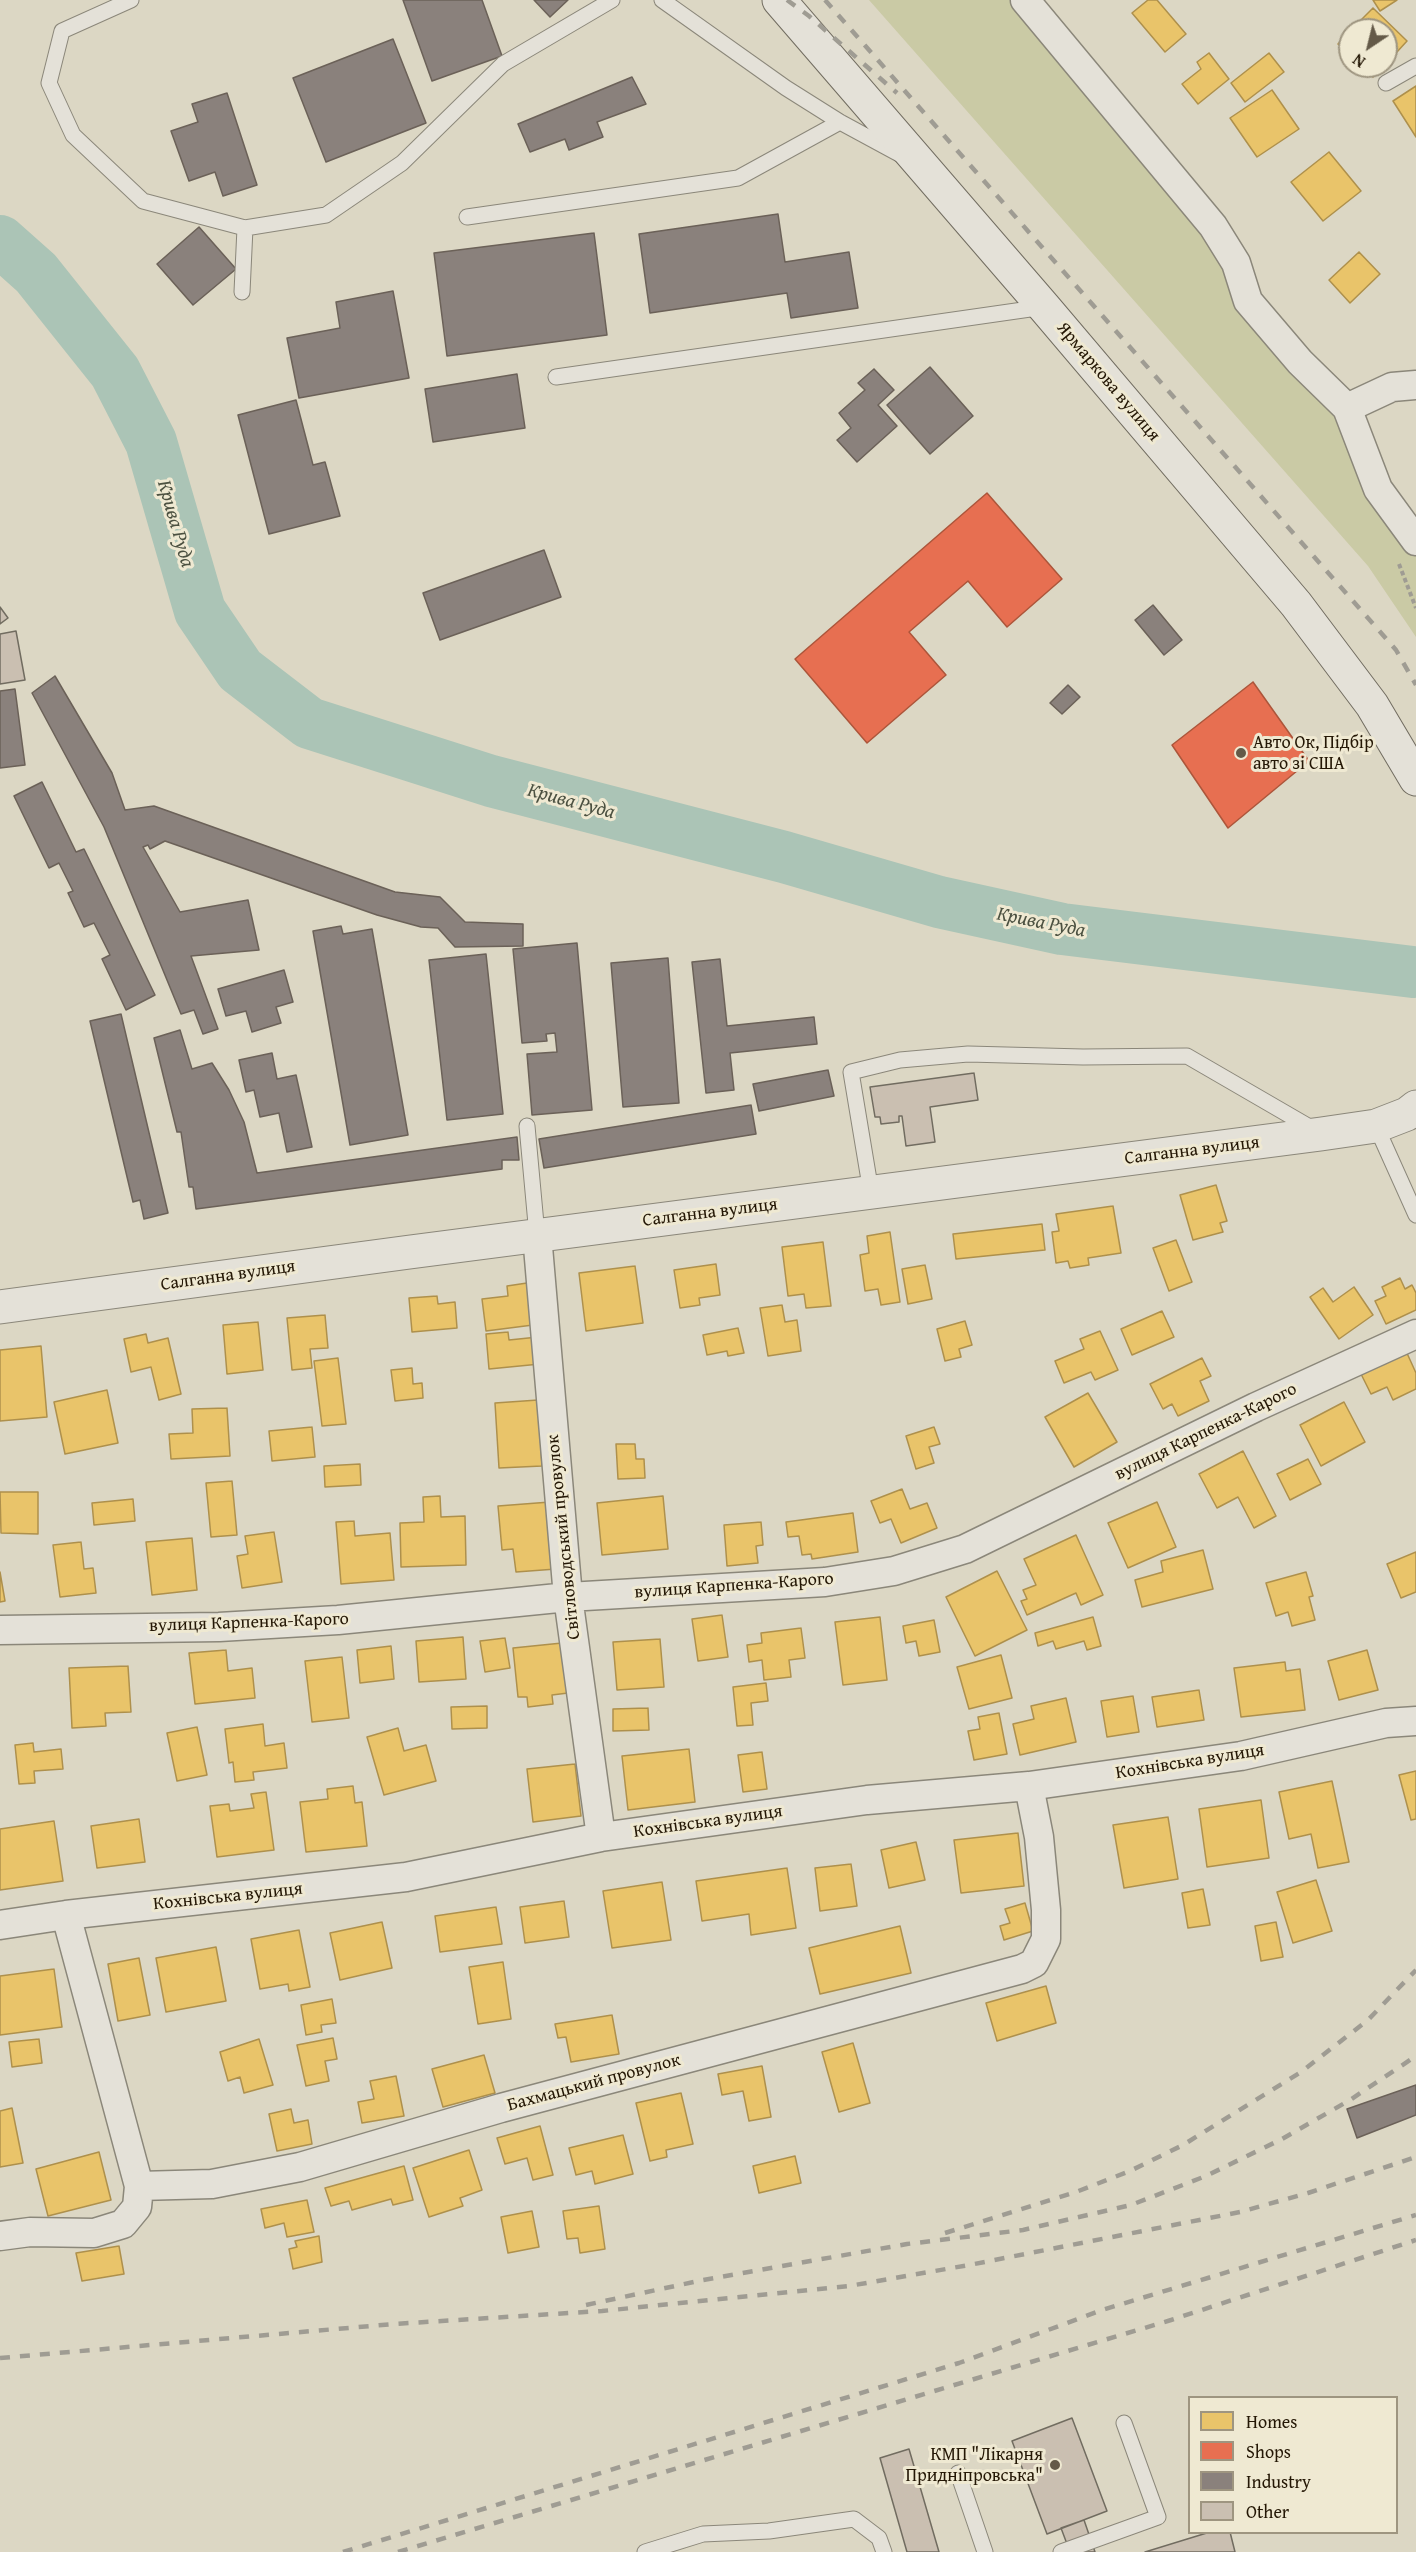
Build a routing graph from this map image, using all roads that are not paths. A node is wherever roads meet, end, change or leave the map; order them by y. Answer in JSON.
{"nodes":[{"id":1,"x":131,"y":0,"type":"edge"},
{"id":2,"x":612,"y":0,"type":"edge"},
{"id":3,"x":662,"y":0,"type":"edge"},
{"id":4,"x":779,"y":0,"type":"edge"},
{"id":5,"x":1025,"y":0,"type":"edge"},
{"id":6,"x":1416,"y":66,"type":"edge"},
{"id":7,"x":1386,"y":83,"type":"dead end"},
{"id":8,"x":840,"y":122,"type":"junction"},
{"id":9,"x":920,"y":165,"type":"junction"},
{"id":10,"x":467,"y":217,"type":"dead end"},
{"id":11,"x":245,"y":228,"type":"junction"},
{"id":12,"x":242,"y":292,"type":"dead end"},
{"id":13,"x":1044,"y":307,"type":"junction"},
{"id":14,"x":556,"y":377,"type":"dead end"},
{"id":15,"x":1416,"y":385,"type":"edge"},
{"id":16,"x":1347,"y":408,"type":"junction"},
{"id":17,"x":1416,"y":541,"type":"edge"},
{"id":18,"x":1416,"y":779,"type":"edge"},
{"id":19,"x":1416,"y":1107,"type":"edge"},
{"id":20,"x":527,"y":1126,"type":"dead end"},
{"id":21,"x":1376,"y":1126,"type":"junction"},
{"id":22,"x":1321,"y":1134,"type":"junction"},
{"id":23,"x":871,"y":1192,"type":"junction"},
{"id":24,"x":1416,"y":1215,"type":"edge"},
{"id":25,"x":537,"y":1235,"type":"junction"},
{"id":26,"x":0,"y":1307,"type":"edge"},
{"id":27,"x":1416,"y":1334,"type":"edge"},
{"id":28,"x":568,"y":1597,"type":"junction"},
{"id":29,"x":0,"y":1630,"type":"edge"},
{"id":30,"x":1416,"y":1720,"type":"edge"},
{"id":31,"x":1029,"y":1786,"type":"junction"},
{"id":32,"x":601,"y":1837,"type":"junction"},
{"id":33,"x":66,"y":1915,"type":"junction"},
{"id":34,"x":0,"y":1925,"type":"edge"},
{"id":35,"x":139,"y":2186,"type":"junction"},
{"id":36,"x":0,"y":2236,"type":"edge"},
{"id":37,"x":1124,"y":2423,"type":"dead end"},
{"id":38,"x":958,"y":2473,"type":"dead end"},
{"id":39,"x":645,"y":2552,"type":"edge"},
{"id":40,"x":884,"y":2552,"type":"edge"},
{"id":41,"x":985,"y":2552,"type":"edge"},
{"id":42,"x":1060,"y":2552,"type":"edge"}],
"edges":[{"from":1,"to":11,"type":"lane"},
{"from":2,"to":11,"type":"lane"},
{"from":3,"to":8,"type":"lane"},
{"from":4,"to":9,"type":"street","name":"Ярмаркова вулиця"},
{"from":5,"to":16,"type":"street"},
{"from":6,"to":7,"type":"lane"},
{"from":8,"to":9,"type":"lane"},
{"from":8,"to":10,"type":"lane"},
{"from":9,"to":13,"type":"street","name":"Ярмаркова вулиця"},
{"from":11,"to":12,"type":"lane"},
{"from":13,"to":14,"type":"lane"},
{"from":13,"to":18,"type":"street","name":"Ярмаркова вулиця"},
{"from":15,"to":16,"type":"street"},
{"from":16,"to":17,"type":"street"},
{"from":19,"to":21,"type":"street","name":"Салганна вулиця"},
{"from":20,"to":25,"type":"lane"},
{"from":21,"to":22,"type":"street","name":"Салганна вулиця"},
{"from":21,"to":24,"type":"lane"},
{"from":22,"to":23,"type":"street","name":"Салганна вулиця"},
{"from":22,"to":23,"type":"lane"},
{"from":23,"to":25,"type":"street","name":"Салганна вулиця"},
{"from":25,"to":26,"type":"street","name":"Салганна вулиця"},
{"from":25,"to":28,"type":"street","name":"Світловодський провулок"},
{"from":27,"to":28,"type":"street","name":"вулиця Карпенка-Карого"},
{"from":28,"to":29,"type":"street","name":"вулиця Карпенка-Карого"},
{"from":28,"to":32,"type":"street","name":"Світловодський провулок"},
{"from":30,"to":31,"type":"street","name":"Кохнівська вулиця"},
{"from":31,"to":32,"type":"street","name":"Кохнівська вулиця"},
{"from":31,"to":35,"type":"street","name":"Бахмацький провулок"},
{"from":32,"to":33,"type":"street","name":"Кохнівська вулиця"},
{"from":33,"to":34,"type":"street","name":"Кохнівська вулиця"},
{"from":33,"to":35,"type":"street"},
{"from":35,"to":36,"type":"street"},
{"from":37,"to":42,"type":"lane"},
{"from":38,"to":41,"type":"lane"},
{"from":39,"to":40,"type":"lane"}]}
